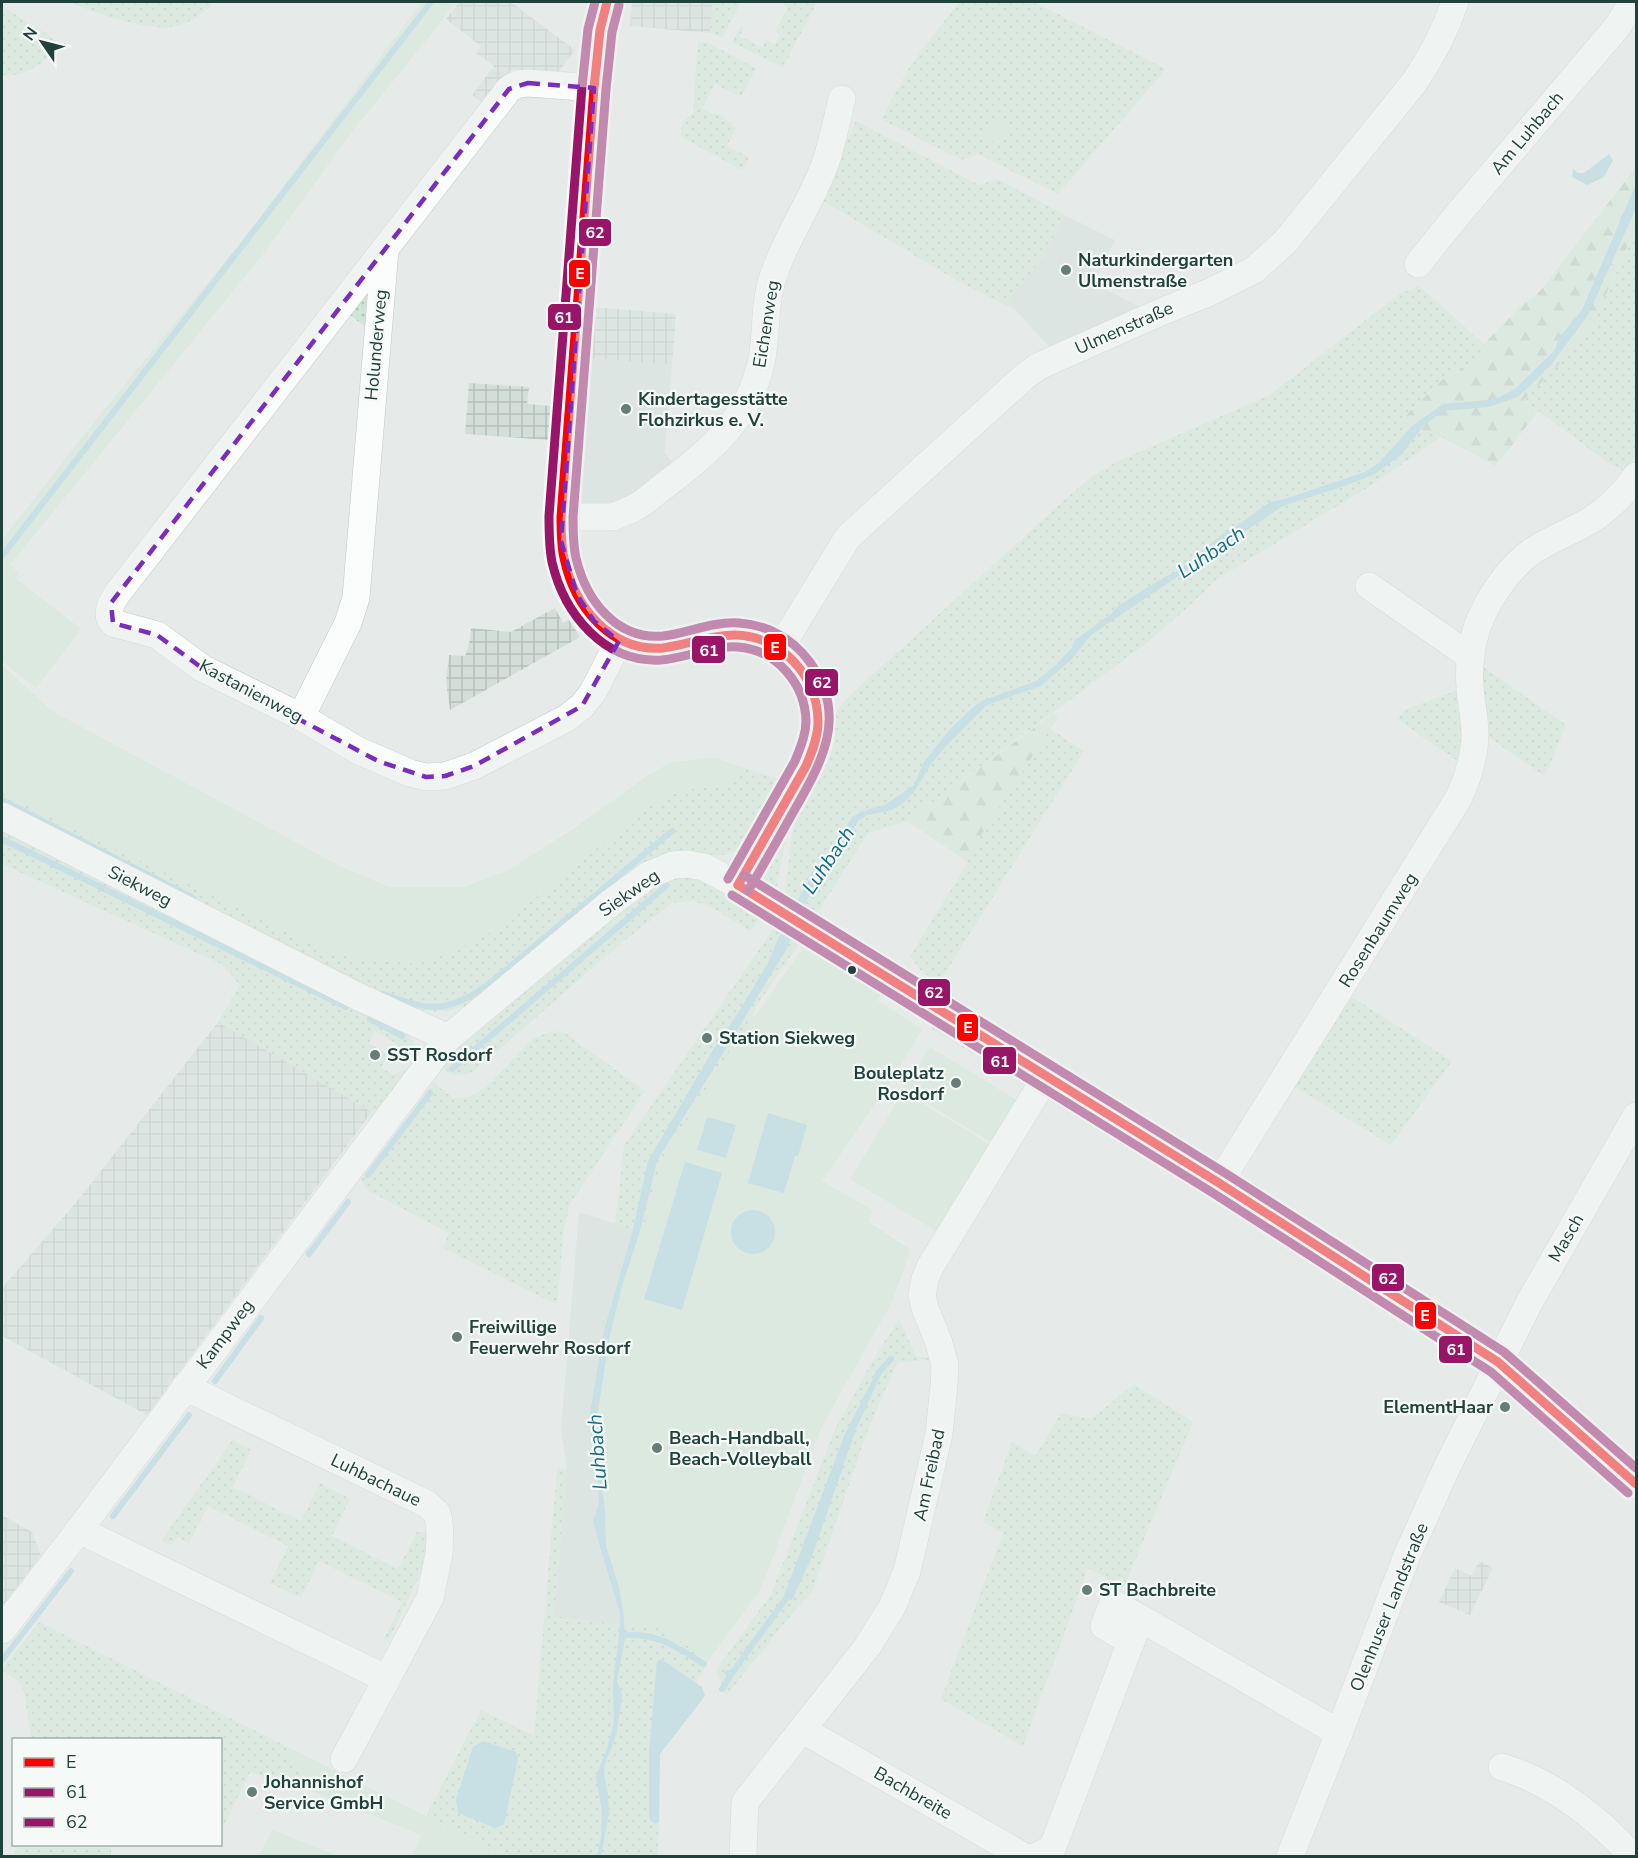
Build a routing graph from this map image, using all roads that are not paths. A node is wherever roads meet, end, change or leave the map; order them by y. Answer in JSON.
{"nodes":[{"id":1,"x":607,"y":2,"type":"edge"},
{"id":2,"x":1455,"y":2,"type":"edge"},
{"id":3,"x":1633,"y":2,"type":"edge"},
{"id":4,"x":594,"y":88,"type":"junction"},
{"id":5,"x":842,"y":99,"type":"dead end"},
{"id":6,"x":385,"y":250,"type":"junction"},
{"id":7,"x":1418,"y":264,"type":"dead end"},
{"id":8,"x":1633,"y":486,"type":"edge"},
{"id":9,"x":561,"y":517,"type":"junction"},
{"id":10,"x":1369,"y":586,"type":"dead end"},
{"id":11,"x":619,"y":641,"type":"junction"},
{"id":12,"x":780,"y":648,"type":"junction"},
{"id":13,"x":1471,"y":657,"type":"junction"},
{"id":14,"x":301,"y":717,"type":"junction"},
{"id":15,"x":2,"y":816,"type":"edge"},
{"id":16,"x":738,"y":885,"type":"junction"},
{"id":17,"x":448,"y":1038,"type":"junction"},
{"id":18,"x":1046,"y":1077,"type":"junction"},
{"id":19,"x":1636,"y":1116,"type":"edge"},
{"id":20,"x":1220,"y":1183,"type":"junction"},
{"id":21,"x":1498,"y":1362,"type":"junction"},
{"id":22,"x":185,"y":1387,"type":"junction"},
{"id":23,"x":1636,"y":1484,"type":"edge"},
{"id":24,"x":79,"y":1530,"type":"junction"},
{"id":25,"x":2,"y":1630,"type":"edge"},
{"id":26,"x":387,"y":1679,"type":"junction"},
{"id":27,"x":803,"y":1730,"type":"junction"},
{"id":28,"x":1339,"y":1733,"type":"junction"},
{"id":29,"x":344,"y":1759,"type":"dead end"},
{"id":30,"x":1502,"y":1767,"type":"dead end"},
{"id":31,"x":744,"y":1857,"type":"edge"},
{"id":32,"x":1023,"y":1857,"type":"edge"},
{"id":33,"x":1037,"y":1857,"type":"edge"},
{"id":34,"x":1290,"y":1857,"type":"edge"},
{"id":35,"x":1632,"y":1857,"type":"edge"}],
"edges":[{"from":1,"to":4,"type":"street"},
{"from":2,"to":12,"type":"street","name":"Ulmenstraße"},
{"from":3,"to":7,"type":"street","name":"Am Luhbach"},
{"from":4,"to":6,"type":"street"},
{"from":4,"to":9,"type":"street"},
{"from":5,"to":9,"type":"street","name":"Eichenweg"},
{"from":6,"to":14,"type":"street","name":"Holunderweg"},
{"from":6,"to":14,"type":"street","name":"Kastanienweg"},
{"from":8,"to":13,"type":"street","name":"Rosenbaumweg"},
{"from":9,"to":11,"type":"street"},
{"from":10,"to":13,"type":"street"},
{"from":11,"to":12,"type":"street"},
{"from":11,"to":14,"type":"street","name":"Kastanienweg"},
{"from":12,"to":16,"type":"street"},
{"from":13,"to":20,"type":"street","name":"Rosenbaumweg"},
{"from":15,"to":17,"type":"street","name":"Siekweg"},
{"from":16,"to":17,"type":"street","name":"Siekweg"},
{"from":16,"to":18,"type":"street","name":"Siekweg"},
{"from":17,"to":22,"type":"street","name":"Kampweg"},
{"from":18,"to":20,"type":"street","name":"Siekweg"},
{"from":18,"to":27,"type":"street","name":"Am Freibad"},
{"from":19,"to":21,"type":"street","name":"Masch"},
{"from":20,"to":21,"type":"street","name":"Siekweg"},
{"from":21,"to":23,"type":"street","name":"Siekweg"},
{"from":21,"to":28,"type":"street","name":"Olenhuser Landstraße"},
{"from":22,"to":24,"type":"street","name":"Kampweg"},
{"from":22,"to":26,"type":"street","name":"Luhbachaue"},
{"from":24,"to":25,"type":"street","name":"Kampweg"},
{"from":24,"to":26,"type":"street"},
{"from":26,"to":29,"type":"street","name":"Luhbachaue"},
{"from":27,"to":31,"type":"street","name":"Am Freibad"},
{"from":27,"to":32,"type":"street","name":"Bachbreite"},
{"from":28,"to":33,"type":"street"},
{"from":28,"to":34,"type":"street","name":"Olenhuser Landstraße"},
{"from":30,"to":35,"type":"street"}]}
